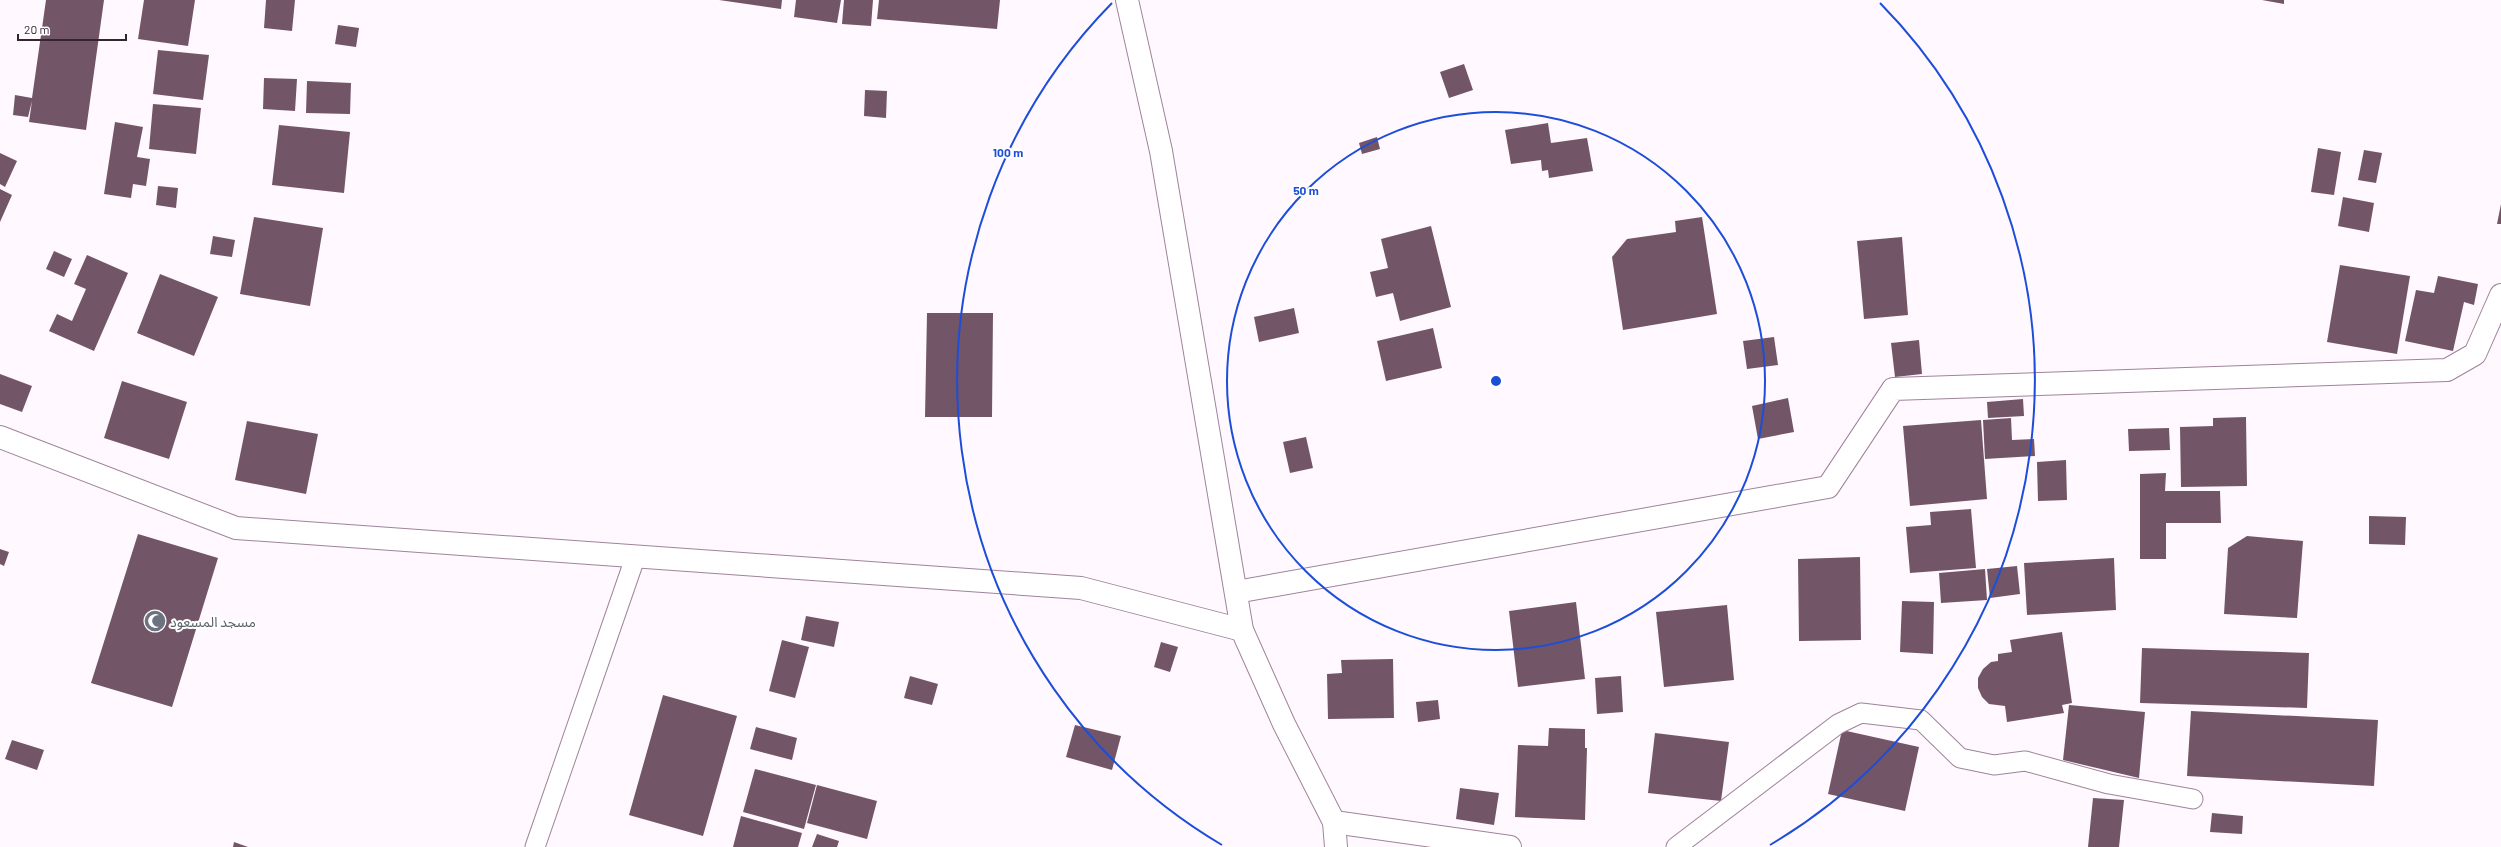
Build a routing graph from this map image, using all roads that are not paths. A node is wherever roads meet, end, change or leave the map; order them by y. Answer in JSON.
{"nodes":[{"id":1,"x":1126,"y":0,"type":"edge"},
{"id":2,"x":2501,"y":295,"type":"edge"},
{"id":3,"x":0,"y":437,"type":"edge"},
{"id":4,"x":634,"y":558,"type":"junction"},
{"id":5,"x":1236,"y":592,"type":"junction"},
{"id":6,"x":1242,"y":630,"type":"junction"},
{"id":7,"x":2193,"y":799,"type":"dead end"},
{"id":8,"x":1334,"y":822,"type":"junction"},
{"id":9,"x":535,"y":847,"type":"edge"},
{"id":10,"x":1336,"y":847,"type":"edge"},
{"id":11,"x":1510,"y":847,"type":"edge"},
{"id":12,"x":1676,"y":847,"type":"edge"}],
"edges":[{"from":1,"to":5,"type":"street"},
{"from":2,"to":5,"type":"street"},
{"from":3,"to":4,"type":"street"},
{"from":4,"to":6,"type":"street"},
{"from":4,"to":9,"type":"lane"},
{"from":5,"to":6,"type":"street"},
{"from":6,"to":8,"type":"street"},
{"from":7,"to":12,"type":"lane"},
{"from":8,"to":10,"type":"street"},
{"from":8,"to":11,"type":"street"}]}
